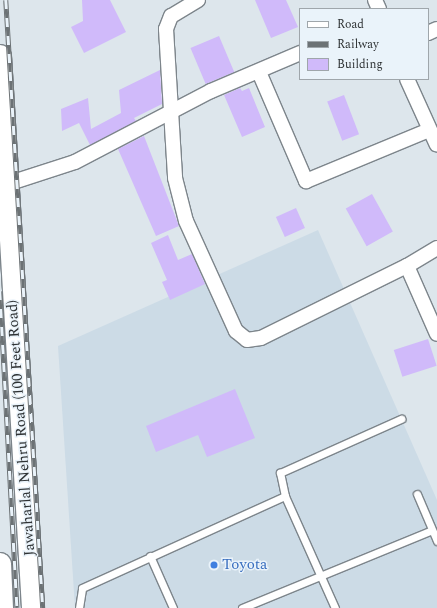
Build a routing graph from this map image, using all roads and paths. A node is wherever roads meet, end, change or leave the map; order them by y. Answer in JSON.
{"nodes":[{"id":1,"x":198,"y":0,"type":"edge"},
{"id":2,"x":299,"y":53,"type":"edge"},
{"id":3,"x":0,"y":56,"type":"edge"},
{"id":4,"x":259,"y":72,"type":"junction"},
{"id":5,"x":408,"y":80,"type":"edge"},
{"id":6,"x":172,"y":112,"type":"junction"},
{"id":7,"x":429,"y":130,"type":"junction"},
{"id":8,"x":437,"y":145,"type":"edge"},
{"id":9,"x":7,"y":184,"type":"junction"},
{"id":10,"x":437,"y":248,"type":"edge"},
{"id":11,"x":407,"y":266,"type":"junction"},
{"id":12,"x":437,"y":334,"type":"edge"},
{"id":13,"x":401,"y":419,"type":"dead end"},
{"id":14,"x":416,"y":494,"type":"dead end"},
{"id":15,"x":285,"y":496,"type":"junction"},
{"id":16,"x":432,"y":530,"type":"junction"},
{"id":17,"x":437,"y":541,"type":"edge"},
{"id":18,"x":150,"y":556,"type":"junction"},
{"id":19,"x":0,"y":564,"type":"edge"},
{"id":20,"x":320,"y":576,"type":"junction"},
{"id":21,"x":2,"y":608,"type":"edge"},
{"id":22,"x":33,"y":608,"type":"edge"},
{"id":23,"x":79,"y":608,"type":"edge"},
{"id":24,"x":173,"y":608,"type":"edge"},
{"id":25,"x":242,"y":608,"type":"edge"},
{"id":26,"x":335,"y":608,"type":"edge"}],
"edges":[{"from":1,"to":6,"type":"street"},
{"from":2,"to":4,"type":"street"},
{"from":3,"to":9,"type":"main road","name":"Jawaharlal Nehru Road (100 Feet Road)"},
{"from":4,"to":6,"type":"street"},
{"from":4,"to":7,"type":"street"},
{"from":5,"to":7,"type":"street"},
{"from":6,"to":9,"type":"street"},
{"from":6,"to":11,"type":"street"},
{"from":7,"to":8,"type":"street"},
{"from":9,"to":22,"type":"main road","name":"Jawaharlal Nehru Road (100 Feet Road)"},
{"from":10,"to":11,"type":"street"},
{"from":11,"to":12,"type":"street"},
{"from":13,"to":15,"type":"lane"},
{"from":14,"to":16,"type":"lane"},
{"from":15,"to":18,"type":"lane"},
{"from":15,"to":20,"type":"lane"},
{"from":16,"to":17,"type":"lane"},
{"from":16,"to":20,"type":"lane"},
{"from":18,"to":23,"type":"lane"},
{"from":18,"to":24,"type":"lane"},
{"from":19,"to":21,"type":"main road","name":"Jawaharlal Nehru Road (100 Feet Road)"},
{"from":20,"to":25,"type":"lane"},
{"from":20,"to":26,"type":"lane"}]}
